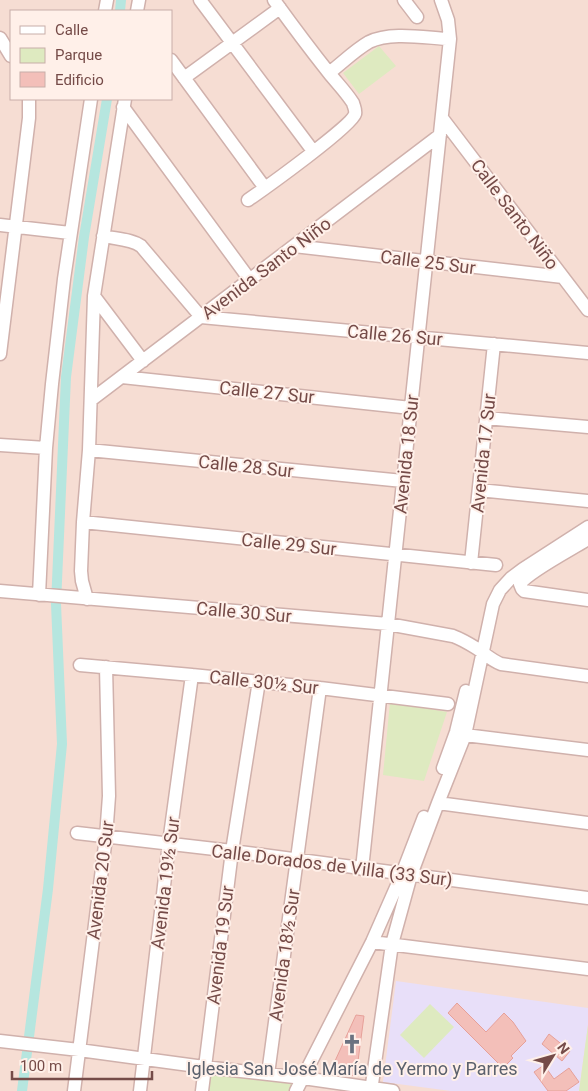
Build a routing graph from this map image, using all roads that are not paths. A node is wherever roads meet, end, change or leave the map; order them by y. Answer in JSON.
{"nodes":[{"id":1,"x":200,"y":0,"type":"edge"},
{"id":2,"x":404,"y":0,"type":"edge"},
{"id":3,"x":441,"y":0,"type":"edge"},
{"id":4,"x":277,"y":4,"type":"edge"},
{"id":5,"x":417,"y":17,"type":"dead end"},
{"id":6,"x":0,"y":38,"type":"edge"},
{"id":7,"x":450,"y":39,"type":"junction"},
{"id":8,"x":232,"y":43,"type":"junction"},
{"id":9,"x":7,"y":56,"type":"edge"},
{"id":10,"x":172,"y":61,"type":"edge"},
{"id":11,"x":329,"y":73,"type":"junction"},
{"id":12,"x":184,"y":78,"type":"junction"},
{"id":13,"x":29,"y":100,"type":"edge"},
{"id":14,"x":91,"y":100,"type":"edge"},
{"id":15,"x":124,"y":103,"type":"edge"},
{"id":16,"x":442,"y":118,"type":"junction"},
{"id":17,"x":440,"y":135,"type":"junction"},
{"id":18,"x":314,"y":151,"type":"junction"},
{"id":19,"x":265,"y":188,"type":"junction"},
{"id":20,"x":248,"y":200,"type":"dead end"},
{"id":21,"x":0,"y":225,"type":"edge"},
{"id":22,"x":16,"y":226,"type":"junction"},
{"id":23,"x":70,"y":233,"type":"junction"},
{"id":24,"x":103,"y":236,"type":"junction"},
{"id":25,"x":294,"y":246,"type":"junction"},
{"id":26,"x":426,"y":262,"type":"junction"},
{"id":27,"x":563,"y":277,"type":"junction"},
{"id":28,"x":250,"y":280,"type":"junction"},
{"id":29,"x":94,"y":296,"type":"junction"},
{"id":30,"x":588,"y":310,"type":"edge"},
{"id":31,"x":201,"y":317,"type":"junction"},
{"id":32,"x":419,"y":337,"type":"junction"},
{"id":33,"x":494,"y":344,"type":"junction"},
{"id":34,"x":588,"y":353,"type":"edge"},
{"id":35,"x":0,"y":354,"type":"edge"},
{"id":36,"x":144,"y":361,"type":"junction"},
{"id":37,"x":122,"y":377,"type":"junction"},
{"id":38,"x":91,"y":400,"type":"junction"},
{"id":39,"x":411,"y":408,"type":"junction"},
{"id":40,"x":486,"y":418,"type":"junction"},
{"id":41,"x":588,"y":428,"type":"edge"},
{"id":42,"x":0,"y":445,"type":"edge"},
{"id":43,"x":46,"y":448,"type":"junction"},
{"id":44,"x":89,"y":450,"type":"junction"},
{"id":45,"x":403,"y":481,"type":"junction"},
{"id":46,"x":479,"y":490,"type":"junction"},
{"id":47,"x":588,"y":501,"type":"edge"},
{"id":48,"x":83,"y":522,"type":"junction"},
{"id":49,"x":588,"y":527,"type":"edge"},
{"id":50,"x":588,"y":539,"type":"edge"},
{"id":51,"x":396,"y":555,"type":"junction"},
{"id":52,"x":472,"y":563,"type":"junction"},
{"id":53,"x":496,"y":565,"type":"dead end"},
{"id":54,"x":0,"y":591,"type":"edge"},
{"id":55,"x":44,"y":595,"type":"junction"},
{"id":56,"x":88,"y":599,"type":"junction"},
{"id":57,"x":588,"y":600,"type":"edge"},
{"id":58,"x":388,"y":624,"type":"junction"},
{"id":59,"x":479,"y":650,"type":"junction"},
{"id":60,"x":80,"y":665,"type":"dead end"},
{"id":61,"x":106,"y":667,"type":"junction"},
{"id":62,"x":192,"y":675,"type":"junction"},
{"id":63,"x":588,"y":676,"type":"edge"},
{"id":64,"x":259,"y":681,"type":"junction"},
{"id":65,"x":320,"y":688,"type":"junction"},
{"id":66,"x":380,"y":696,"type":"junction"},
{"id":67,"x":448,"y":704,"type":"dead end"},
{"id":68,"x":465,"y":735,"type":"junction"},
{"id":69,"x":588,"y":750,"type":"edge"},
{"id":70,"x":438,"y":803,"type":"junction"},
{"id":71,"x":588,"y":823,"type":"edge"},
{"id":72,"x":77,"y":833,"type":"dead end"},
{"id":73,"x":106,"y":837,"type":"junction"},
{"id":74,"x":169,"y":843,"type":"junction"},
{"id":75,"x":232,"y":852,"type":"junction"},
{"id":76,"x":297,"y":860,"type":"junction"},
{"id":77,"x":362,"y":868,"type":"junction"},
{"id":78,"x":406,"y":874,"type":"junction"},
{"id":79,"x":588,"y":898,"type":"edge"},
{"id":80,"x":372,"y":942,"type":"junction"},
{"id":81,"x":392,"y":944,"type":"junction"},
{"id":82,"x":588,"y":968,"type":"edge"},
{"id":83,"x":0,"y":1041,"type":"edge"},
{"id":84,"x":79,"y":1050,"type":"junction"},
{"id":85,"x":144,"y":1060,"type":"junction"},
{"id":86,"x":204,"y":1067,"type":"junction"},
{"id":87,"x":268,"y":1074,"type":"junction"},
{"id":88,"x":303,"y":1078,"type":"junction"},
{"id":89,"x":315,"y":1086,"type":"edge"},
{"id":90,"x":371,"y":1090,"type":"edge"},
{"id":91,"x":74,"y":1091,"type":"edge"},
{"id":92,"x":140,"y":1091,"type":"edge"},
{"id":93,"x":202,"y":1091,"type":"edge"},
{"id":94,"x":296,"y":1091,"type":"edge"},
{"id":95,"x":392,"y":1091,"type":"edge"}],
"edges":[{"from":1,"to":8,"type":"street"},
{"from":2,"to":5,"type":"street"},
{"from":3,"to":7,"type":"street","name":"Avenida 18 Sur"},
{"from":4,"to":8,"type":"street"},
{"from":4,"to":11,"type":"street"},
{"from":6,"to":9,"type":"street"},
{"from":7,"to":11,"type":"street"},
{"from":7,"to":16,"type":"street","name":"Avenida 18 Sur"},
{"from":8,"to":12,"type":"street"},
{"from":8,"to":18,"type":"street"},
{"from":10,"to":12,"type":"street"},
{"from":11,"to":18,"type":"street"},
{"from":12,"to":19,"type":"street"},
{"from":13,"to":22,"type":"street"},
{"from":14,"to":23,"type":"street"},
{"from":15,"to":24,"type":"street"},
{"from":15,"to":28,"type":"street"},
{"from":16,"to":17,"type":"street","name":"Avenida 18 Sur"},
{"from":16,"to":27,"type":"street","name":"Calle Santo Niño"},
{"from":17,"to":25,"type":"street","name":"Avenida Santo Niño"},
{"from":17,"to":26,"type":"street","name":"Avenida 18 Sur"},
{"from":18,"to":19,"type":"street"},
{"from":19,"to":20,"type":"street"},
{"from":21,"to":22,"type":"street"},
{"from":22,"to":23,"type":"street"},
{"from":22,"to":35,"type":"street"},
{"from":23,"to":43,"type":"street"},
{"from":24,"to":29,"type":"street"},
{"from":24,"to":31,"type":"street"},
{"from":25,"to":26,"type":"street","name":"Calle 25 Sur"},
{"from":25,"to":28,"type":"street","name":"Avenida Santo Niño"},
{"from":26,"to":27,"type":"street","name":"Calle 25 Sur"},
{"from":26,"to":32,"type":"street","name":"Avenida 18 Sur"},
{"from":27,"to":30,"type":"street","name":"Calle Santo Niño"},
{"from":28,"to":31,"type":"street","name":"Avenida Santo Niño"},
{"from":29,"to":36,"type":"street"},
{"from":29,"to":38,"type":"street"},
{"from":31,"to":32,"type":"street","name":"Calle 26 Sur"},
{"from":31,"to":36,"type":"street","name":"Avenida Santo Niño"},
{"from":32,"to":33,"type":"street","name":"Calle 26 Sur"},
{"from":32,"to":39,"type":"street","name":"Avenida 18 Sur"},
{"from":33,"to":34,"type":"street","name":"Calle 26 Sur"},
{"from":33,"to":40,"type":"street","name":"Avenida 17 Sur"},
{"from":36,"to":37,"type":"street","name":"Avenida Santo Niño"},
{"from":37,"to":38,"type":"street","name":"Avenida Santo Niño"},
{"from":37,"to":39,"type":"street","name":"Calle 27 Sur"},
{"from":38,"to":44,"type":"street"},
{"from":39,"to":45,"type":"street","name":"Avenida 18 Sur"},
{"from":40,"to":41,"type":"street"},
{"from":40,"to":46,"type":"street","name":"Avenida 17 Sur"},
{"from":42,"to":43,"type":"street"},
{"from":43,"to":55,"type":"street"},
{"from":44,"to":45,"type":"street","name":"Calle 28 Sur"},
{"from":44,"to":48,"type":"street"},
{"from":45,"to":51,"type":"street","name":"Avenida 18 Sur"},
{"from":46,"to":47,"type":"street"},
{"from":46,"to":52,"type":"street","name":"Avenida 17 Sur"},
{"from":48,"to":51,"type":"street","name":"Calle 29 Sur"},
{"from":48,"to":56,"type":"street"},
{"from":49,"to":59,"type":"street"},
{"from":50,"to":57,"type":"street"},
{"from":51,"to":52,"type":"street","name":"Calle 29 Sur"},
{"from":51,"to":58,"type":"street","name":"Avenida 18 Sur"},
{"from":52,"to":53,"type":"street","name":"Calle 29 Sur"},
{"from":54,"to":55,"type":"street","name":"Calle 30 Sur"},
{"from":55,"to":56,"type":"street","name":"Calle 30 Sur"},
{"from":56,"to":58,"type":"street","name":"Calle 30 Sur"},
{"from":58,"to":59,"type":"street","name":"Calle 30 Sur"},
{"from":58,"to":66,"type":"street","name":"Avenida 18 Sur"},
{"from":59,"to":63,"type":"street","name":"Calle 30 Sur"},
{"from":59,"to":68,"type":"street"},
{"from":59,"to":78,"type":"street"},
{"from":60,"to":61,"type":"street","name":"Calle 30½ Sur"},
{"from":61,"to":62,"type":"street","name":"Calle 30½ Sur"},
{"from":61,"to":73,"type":"street","name":"Avenida 20 Sur"},
{"from":62,"to":64,"type":"street","name":"Calle 30½ Sur"},
{"from":62,"to":74,"type":"street","name":"Avenida 19½ Sur"},
{"from":64,"to":65,"type":"street","name":"Calle 30½ Sur"},
{"from":64,"to":75,"type":"street","name":"Avenida 19 Sur"},
{"from":65,"to":66,"type":"street","name":"Calle 30½ Sur"},
{"from":65,"to":76,"type":"street","name":"Avenida 18½ Sur"},
{"from":66,"to":67,"type":"street","name":"Calle 30½ Sur"},
{"from":66,"to":77,"type":"street","name":"Avenida 18 Sur"},
{"from":68,"to":69,"type":"street"},
{"from":68,"to":70,"type":"street"},
{"from":70,"to":71,"type":"street"},
{"from":70,"to":78,"type":"street"},
{"from":72,"to":73,"type":"street","name":"Calle Dorados de Villa (33 Sur)"},
{"from":73,"to":74,"type":"street","name":"Calle Dorados de Villa (33 Sur)"},
{"from":73,"to":84,"type":"street","name":"Avenida 20 Sur"},
{"from":74,"to":75,"type":"street","name":"Calle Dorados de Villa (33 Sur)"},
{"from":74,"to":85,"type":"street","name":"Avenida 19½ Sur"},
{"from":75,"to":76,"type":"street","name":"Calle Dorados de Villa (33 Sur)"},
{"from":75,"to":86,"type":"street","name":"Avenida 19 Sur"},
{"from":76,"to":77,"type":"street","name":"Calle Dorados de Villa (33 Sur)"},
{"from":76,"to":87,"type":"street","name":"Avenida 18½ Sur"},
{"from":77,"to":78,"type":"street","name":"Calle Dorados de Villa (33 Sur)"},
{"from":78,"to":79,"type":"street","name":"Calle Dorados de Villa (33 Sur)"},
{"from":78,"to":80,"type":"street"},
{"from":78,"to":81,"type":"street"},
{"from":80,"to":81,"type":"street"},
{"from":80,"to":88,"type":"street"},
{"from":81,"to":82,"type":"street"},
{"from":81,"to":90,"type":"street"},
{"from":83,"to":84,"type":"street"},
{"from":84,"to":85,"type":"street"},
{"from":84,"to":91,"type":"street","name":"Avenida 20 Sur"},
{"from":85,"to":86,"type":"street"},
{"from":85,"to":92,"type":"street","name":"Avenida 19½ Sur"},
{"from":86,"to":87,"type":"street"},
{"from":86,"to":93,"type":"street","name":"Avenida 19 Sur"},
{"from":87,"to":88,"type":"street"},
{"from":88,"to":89,"type":"street"},
{"from":88,"to":94,"type":"street"},
{"from":89,"to":90,"type":"street"},
{"from":90,"to":95,"type":"street"}]}
